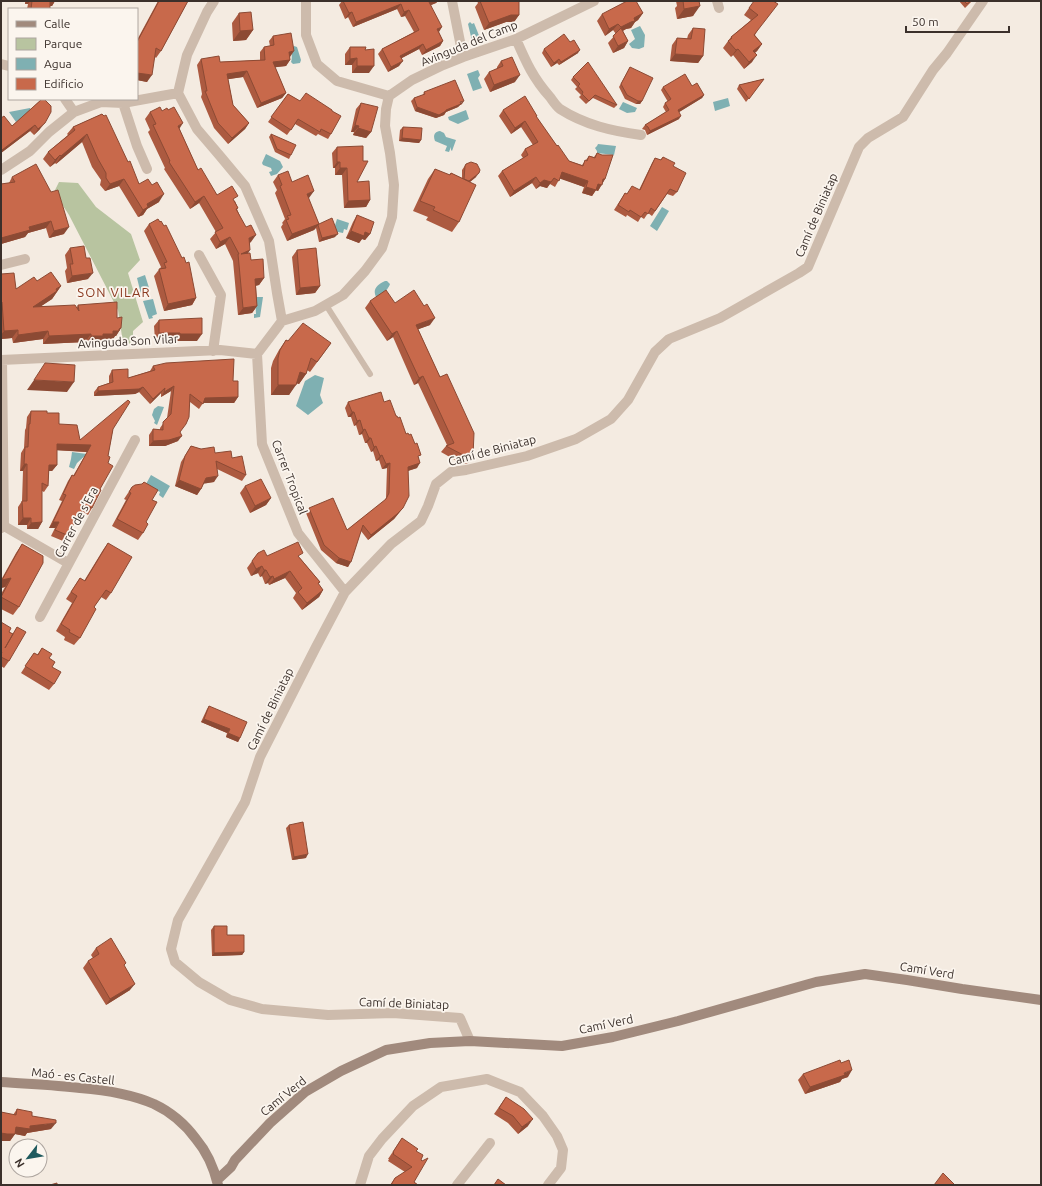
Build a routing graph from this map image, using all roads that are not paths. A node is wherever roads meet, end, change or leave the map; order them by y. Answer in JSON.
{"nodes":[{"id":1,"x":214,"y":1,"type":"edge"},
{"id":2,"x":306,"y":1,"type":"edge"},
{"id":3,"x":452,"y":1,"type":"edge"},
{"id":4,"x":594,"y":1,"type":"edge"},
{"id":5,"x":983,"y":1,"type":"edge"},
{"id":6,"x":516,"y":39,"type":"junction"},
{"id":7,"x":463,"y":57,"type":"junction"},
{"id":8,"x":178,"y":93,"type":"junction"},
{"id":9,"x":390,"y":96,"type":"junction"},
{"id":10,"x":66,"y":100,"type":"edge"},
{"id":11,"x":123,"y":103,"type":"junction"},
{"id":12,"x":74,"y":112,"type":"junction"},
{"id":13,"x":641,"y":135,"type":"dead end"},
{"id":14,"x":147,"y":169,"type":"dead end"},
{"id":15,"x":1,"y":170,"type":"edge"},
{"id":16,"x":199,"y":255,"type":"dead end"},
{"id":17,"x":25,"y":259,"type":"dead end"},
{"id":18,"x":1,"y":265,"type":"edge"},
{"id":19,"x":326,"y":305,"type":"junction"},
{"id":20,"x":282,"y":321,"type":"junction"},
{"id":21,"x":213,"y":351,"type":"junction"},
{"id":22,"x":257,"y":354,"type":"junction"},
{"id":23,"x":2,"y":360,"type":"edge"},
{"id":24,"x":370,"y":374,"type":"dead end"},
{"id":25,"x":135,"y":440,"type":"dead end"},
{"id":26,"x":3,"y":527,"type":"edge"},
{"id":27,"x":68,"y":563,"type":"junction"},
{"id":28,"x":345,"y":592,"type":"junction"},
{"id":29,"x":40,"y":617,"type":"dead end"},
{"id":30,"x":1041,"y":1000,"type":"edge"},
{"id":31,"x":470,"y":1042,"type":"junction"},
{"id":32,"x":1,"y":1082,"type":"edge"},
{"id":33,"x":490,"y":1143,"type":"dead end"},
{"id":34,"x":217,"y":1183,"type":"edge"},
{"id":35,"x":360,"y":1185,"type":"edge"},
{"id":36,"x":457,"y":1185,"type":"edge"},
{"id":37,"x":548,"y":1185,"type":"edge"}],
"edges":[{"from":1,"to":8,"type":"street"},
{"from":2,"to":9,"type":"street"},
{"from":3,"to":7,"type":"street"},
{"from":4,"to":6,"type":"street","name":"Avinguda del Camp"},
{"from":5,"to":28,"type":"street","name":"Camí de Biniatap"},
{"from":6,"to":7,"type":"street","name":"Avinguda del Camp"},
{"from":6,"to":13,"type":"street"},
{"from":7,"to":9,"type":"street","name":"Avinguda del Camp"},
{"from":8,"to":11,"type":"street"},
{"from":8,"to":20,"type":"street"},
{"from":9,"to":19,"type":"street"},
{"from":10,"to":12,"type":"street"},
{"from":11,"to":12,"type":"street"},
{"from":11,"to":14,"type":"street"},
{"from":12,"to":15,"type":"street"},
{"from":16,"to":21,"type":"street"},
{"from":17,"to":18,"type":"street"},
{"from":19,"to":20,"type":"street"},
{"from":19,"to":24,"type":"lane"},
{"from":20,"to":22,"type":"street"},
{"from":21,"to":22,"type":"street","name":"Avinguda Son Vilar"},
{"from":21,"to":23,"type":"street","name":"Avinguda Son Vilar"},
{"from":22,"to":28,"type":"street","name":"Carrer Tropical"},
{"from":23,"to":26,"type":"street"},
{"from":25,"to":27,"type":"street","name":"Carrer de s'Era"},
{"from":26,"to":27,"type":"street"},
{"from":27,"to":29,"type":"street","name":"Carrer de s'Era"},
{"from":28,"to":31,"type":"street","name":"Camí de Biniatap"},
{"from":30,"to":31,"type":"street","name":"Camí Verd"},
{"from":31,"to":34,"type":"street","name":"Camí Verd"},
{"from":32,"to":34,"type":"street","name":"Maó - es Castell"},
{"from":33,"to":36,"type":"street"},
{"from":35,"to":37,"type":"street"}]}
